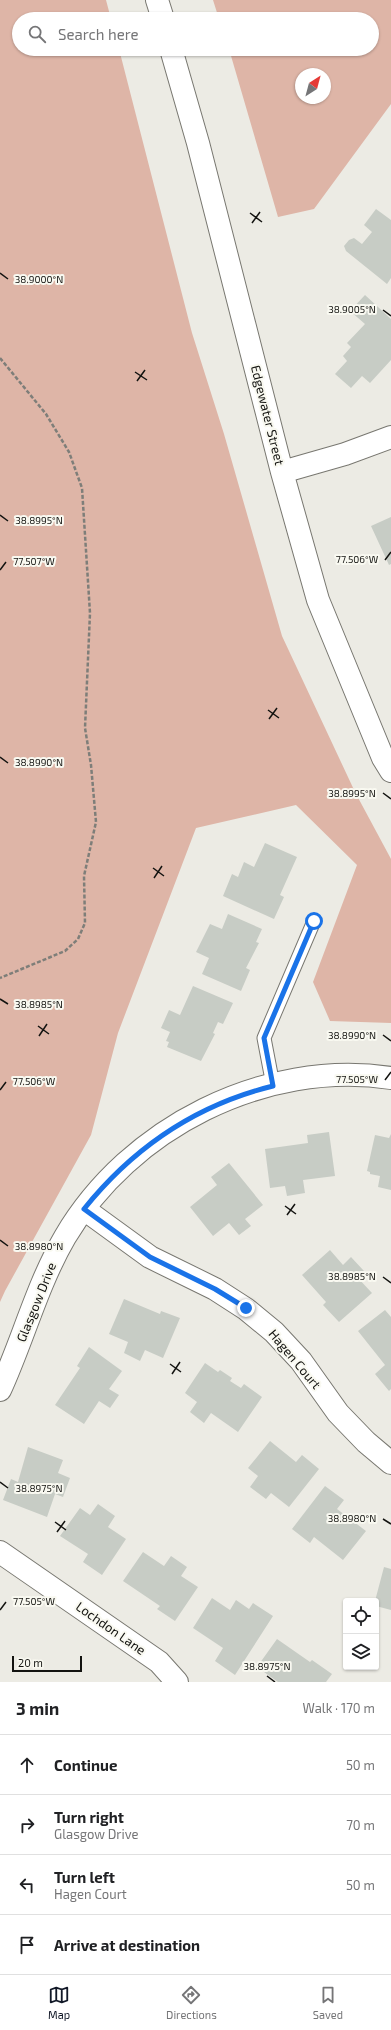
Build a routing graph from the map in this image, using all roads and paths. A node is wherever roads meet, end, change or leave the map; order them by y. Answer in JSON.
{"nodes":[{"id":1,"x":158,"y":0,"type":"edge"},
{"id":2,"x":161,"y":12,"type":"edge"},
{"id":3,"x":173,"y":56,"type":"edge"},
{"id":4,"x":0,"y":358,"type":"edge"},
{"id":5,"x":391,"y":437,"type":"edge"},
{"id":6,"x":282,"y":472,"type":"junction"},
{"id":7,"x":391,"y":771,"type":"edge"},
{"id":8,"x":314,"y":921,"type":"dead end"},
{"id":9,"x":0,"y":978,"type":"edge"},
{"id":10,"x":391,"y":1078,"type":"edge"},
{"id":11,"x":273,"y":1086,"type":"junction"},
{"id":12,"x":84,"y":1209,"type":"junction"},
{"id":13,"x":0,"y":1390,"type":"edge"},
{"id":14,"x":391,"y":1463,"type":"edge"},
{"id":15,"x":0,"y":1552,"type":"edge"},
{"id":16,"x":177,"y":1682,"type":"edge"}],
"edges":[{"from":1,"to":2,"type":"street"},
{"from":3,"to":6,"type":"street","name":"Edgewater Street"},
{"from":4,"to":9,"type":"path"},
{"from":5,"to":6,"type":"street"},
{"from":6,"to":7,"type":"street","name":"Edgewater Street"},
{"from":8,"to":11,"type":"lane"},
{"from":10,"to":11,"type":"street","name":"Glasgow Drive"},
{"from":11,"to":12,"type":"street","name":"Glasgow Drive"},
{"from":12,"to":13,"type":"street","name":"Glasgow Drive"},
{"from":12,"to":14,"type":"street","name":"Hagen Court"},
{"from":15,"to":16,"type":"street","name":"Lochdon Lane"}]}
